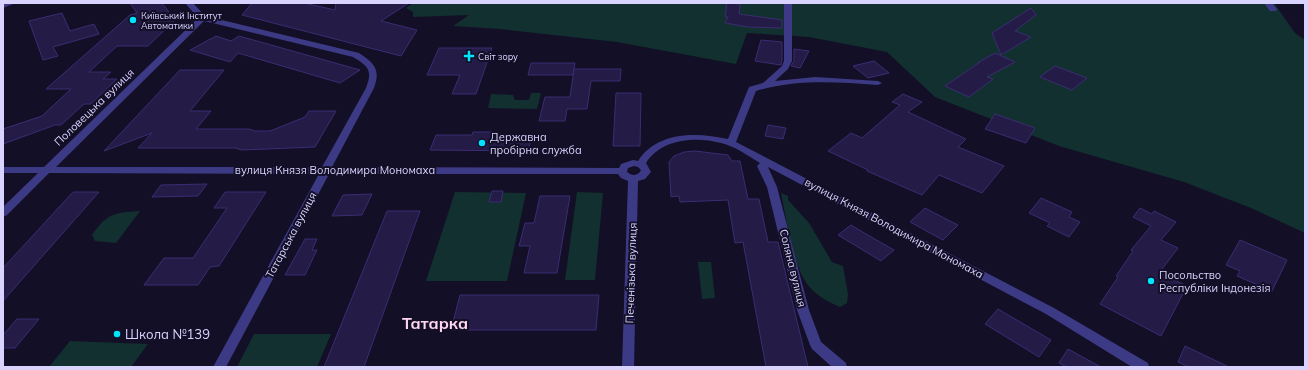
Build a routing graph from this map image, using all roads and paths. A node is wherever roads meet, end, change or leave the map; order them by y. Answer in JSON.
{"nodes":[{"id":1,"x":11,"y":3,"type":"edge"},
{"id":2,"x":189,"y":3,"type":"edge"},
{"id":3,"x":788,"y":3,"type":"edge"},
{"id":4,"x":1268,"y":3,"type":"edge"},
{"id":5,"x":3,"y":6,"type":"edge"},
{"id":6,"x":1273,"y":9,"type":"dead end"},
{"id":7,"x":202,"y":18,"type":"junction"},
{"id":8,"x":878,"y":83,"type":"dead end"},
{"id":9,"x":765,"y":84,"type":"junction"},
{"id":10,"x":731,"y":143,"type":"junction"},
{"id":11,"x":768,"y":162,"type":"junction"},
{"id":12,"x":640,"y":164,"type":"junction"},
{"id":13,"x":3,"y":170,"type":"edge"},
{"id":14,"x":48,"y":170,"type":"junction"},
{"id":15,"x":325,"y":170,"type":"junction"},
{"id":16,"x":621,"y":171,"type":"junction"},
{"id":17,"x":633,"y":179,"type":"junction"},
{"id":18,"x":3,"y":213,"type":"edge"},
{"id":19,"x":219,"y":367,"type":"edge"},
{"id":20,"x":628,"y":367,"type":"edge"},
{"id":21,"x":841,"y":367,"type":"edge"},
{"id":22,"x":1143,"y":367,"type":"edge"}],
"edges":[{"from":1,"to":5,"type":"street"},
{"from":2,"to":7,"type":"street"},
{"from":3,"to":9,"type":"street"},
{"from":4,"to":6,"type":"street"},
{"from":7,"to":14,"type":"street","name":"Половецька вулиця"},
{"from":7,"to":15,"type":"street","name":"Татарська вулиця"},
{"from":8,"to":9,"type":"street"},
{"from":9,"to":10,"type":"street"},
{"from":10,"to":11,"type":"street","name":"вулиця Князя Володимира Мономаха"},
{"from":10,"to":12,"type":"street","name":"вулиця Князя Володимира Мономаха"},
{"from":11,"to":21,"type":"street","name":"Соляна вулиця"},
{"from":11,"to":22,"type":"street","name":"вулиця Князя Володимира Мономаха"},
{"from":12,"to":16,"type":"street"},
{"from":12,"to":17,"type":"street"},
{"from":13,"to":14,"type":"street","name":"вулиця Князя Володимира Мономаха"},
{"from":14,"to":15,"type":"street","name":"вулиця Князя Володимира Мономаха"},
{"from":14,"to":18,"type":"street","name":"Половецька вулиця"},
{"from":15,"to":16,"type":"street","name":"вулиця Князя Володимира Мономаха"},
{"from":15,"to":19,"type":"street","name":"Татарська вулиця"},
{"from":16,"to":17,"type":"street"},
{"from":17,"to":20,"type":"street","name":"Печенізька вулиця"}]}
